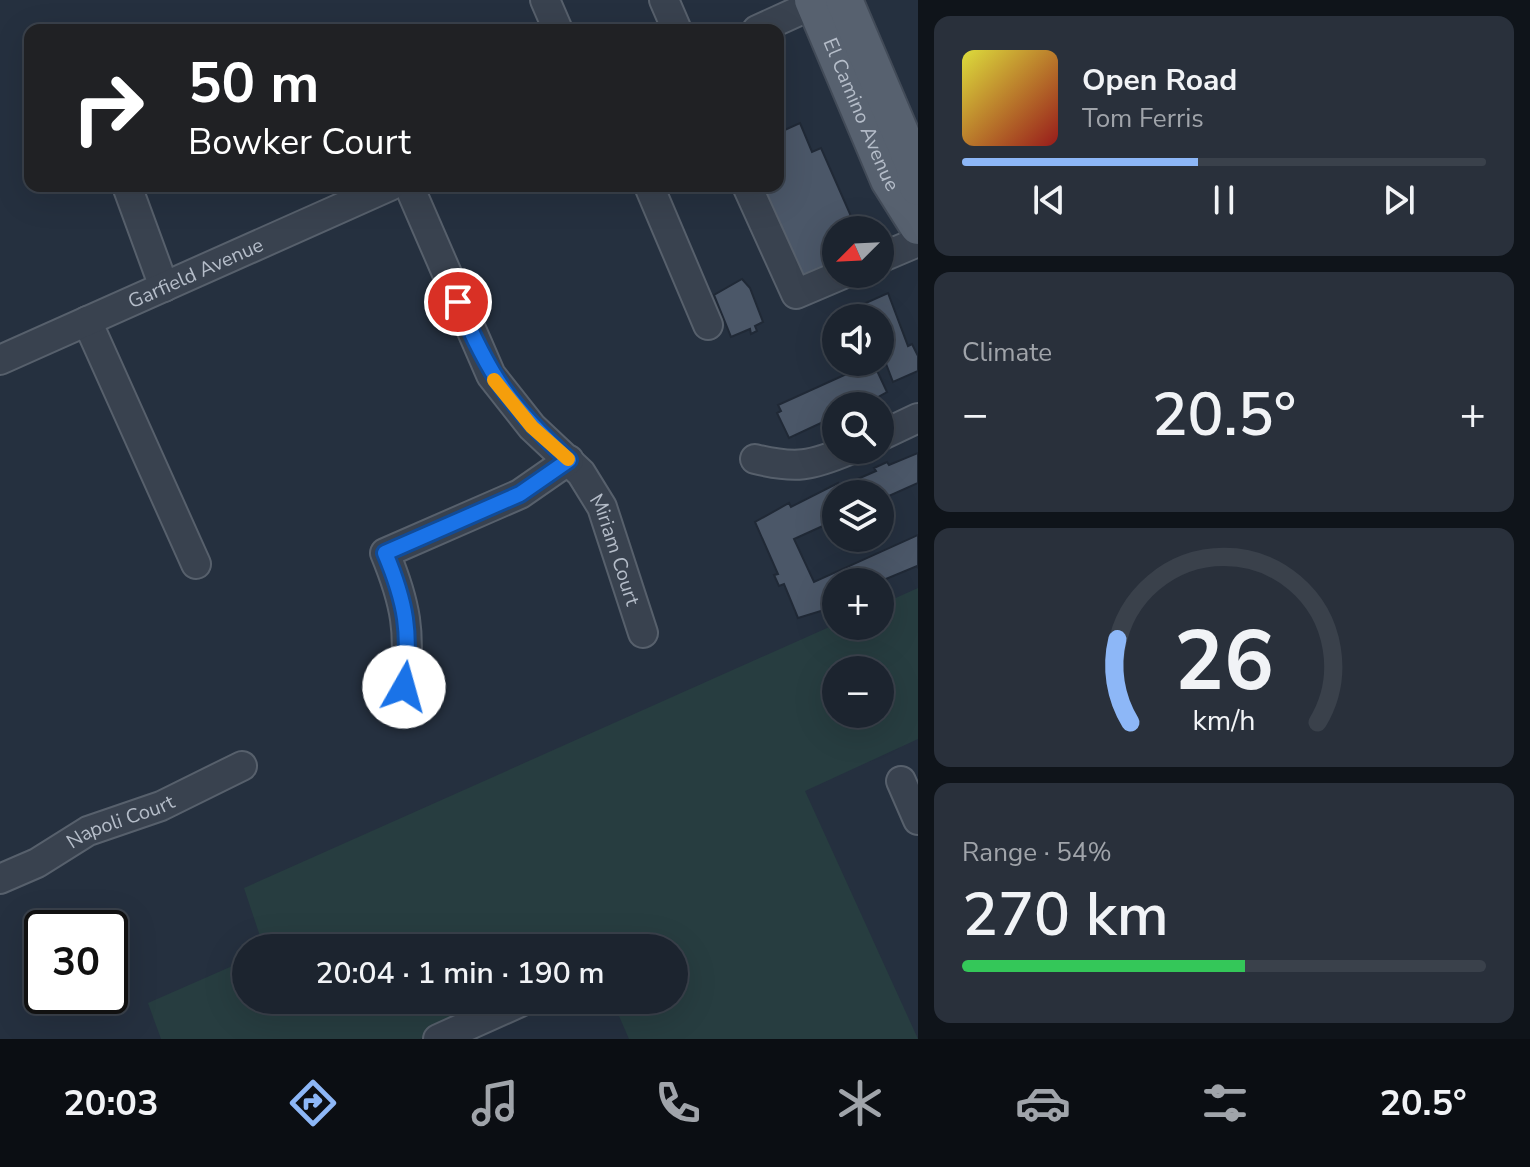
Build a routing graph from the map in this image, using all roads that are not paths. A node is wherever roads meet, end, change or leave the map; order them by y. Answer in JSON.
{"nodes":[{"id":1,"x":545,"y":0,"type":"edge"},
{"id":2,"x":664,"y":0,"type":"edge"},
{"id":3,"x":824,"y":1,"type":"edge"},
{"id":4,"x":555,"y":24,"type":"edge"},
{"id":5,"x":674,"y":24,"type":"edge"},
{"id":6,"x":771,"y":24,"type":"edge"},
{"id":7,"x":916,"y":167,"type":"edge"},
{"id":8,"x":129,"y":192,"type":"edge"},
{"id":9,"x":377,"y":192,"type":"edge"},
{"id":10,"x":412,"y":192,"type":"edge"},
{"id":11,"x":652,"y":192,"type":"edge"},
{"id":12,"x":750,"y":192,"type":"edge"},
{"id":13,"x":918,"y":226,"type":"edge"},
{"id":14,"x":918,"y":242,"type":"edge"},
{"id":15,"x":894,"y":252,"type":"edge"},
{"id":16,"x":822,"y":283,"type":"edge"},
{"id":17,"x":164,"y":287,"type":"junction"},
{"id":18,"x":87,"y":321,"type":"junction"},
{"id":19,"x":708,"y":325,"type":"dead end"},
{"id":20,"x":0,"y":360,"type":"edge"},
{"id":21,"x":918,"y":418,"type":"edge"},
{"id":22,"x":894,"y":429,"type":"edge"},
{"id":23,"x":755,"y":459,"type":"dead end"},
{"id":24,"x":569,"y":460,"type":"junction"},
{"id":25,"x":822,"y":462,"type":"edge"},
{"id":26,"x":196,"y":564,"type":"dead end"},
{"id":27,"x":643,"y":633,"type":"dead end"},
{"id":28,"x":404,"y":687,"type":"dead end"},
{"id":29,"x":242,"y":766,"type":"dead end"},
{"id":30,"x":901,"y":781,"type":"dead end"},
{"id":31,"x":918,"y":820,"type":"edge"},
{"id":32,"x":0,"y":879,"type":"edge"},
{"id":33,"x":494,"y":1014,"type":"edge"},
{"id":34,"x":438,"y":1039,"type":"edge"}],
"edges":[{"from":1,"to":4,"type":"street"},
{"from":2,"to":5,"type":"street"},
{"from":3,"to":6,"type":"street"},
{"from":3,"to":7,"type":"main road","name":"El Camino Avenue"},
{"from":3,"to":13,"type":"main road","name":"El Camino Avenue"},
{"from":8,"to":17,"type":"street"},
{"from":9,"to":17,"type":"street","name":"Garfield Avenue"},
{"from":10,"to":24,"type":"street","name":"Miriam Court"},
{"from":11,"to":19,"type":"street"},
{"from":12,"to":16,"type":"street"},
{"from":14,"to":15,"type":"street"},
{"from":17,"to":18,"type":"street","name":"Garfield Avenue"},
{"from":18,"to":20,"type":"street","name":"Garfield Avenue"},
{"from":18,"to":26,"type":"street"},
{"from":21,"to":22,"type":"street"},
{"from":23,"to":25,"type":"street"},
{"from":24,"to":27,"type":"street","name":"Miriam Court"},
{"from":24,"to":28,"type":"street"},
{"from":29,"to":32,"type":"street","name":"Napoli Court"},
{"from":30,"to":31,"type":"street"},
{"from":33,"to":34,"type":"street"}]}
